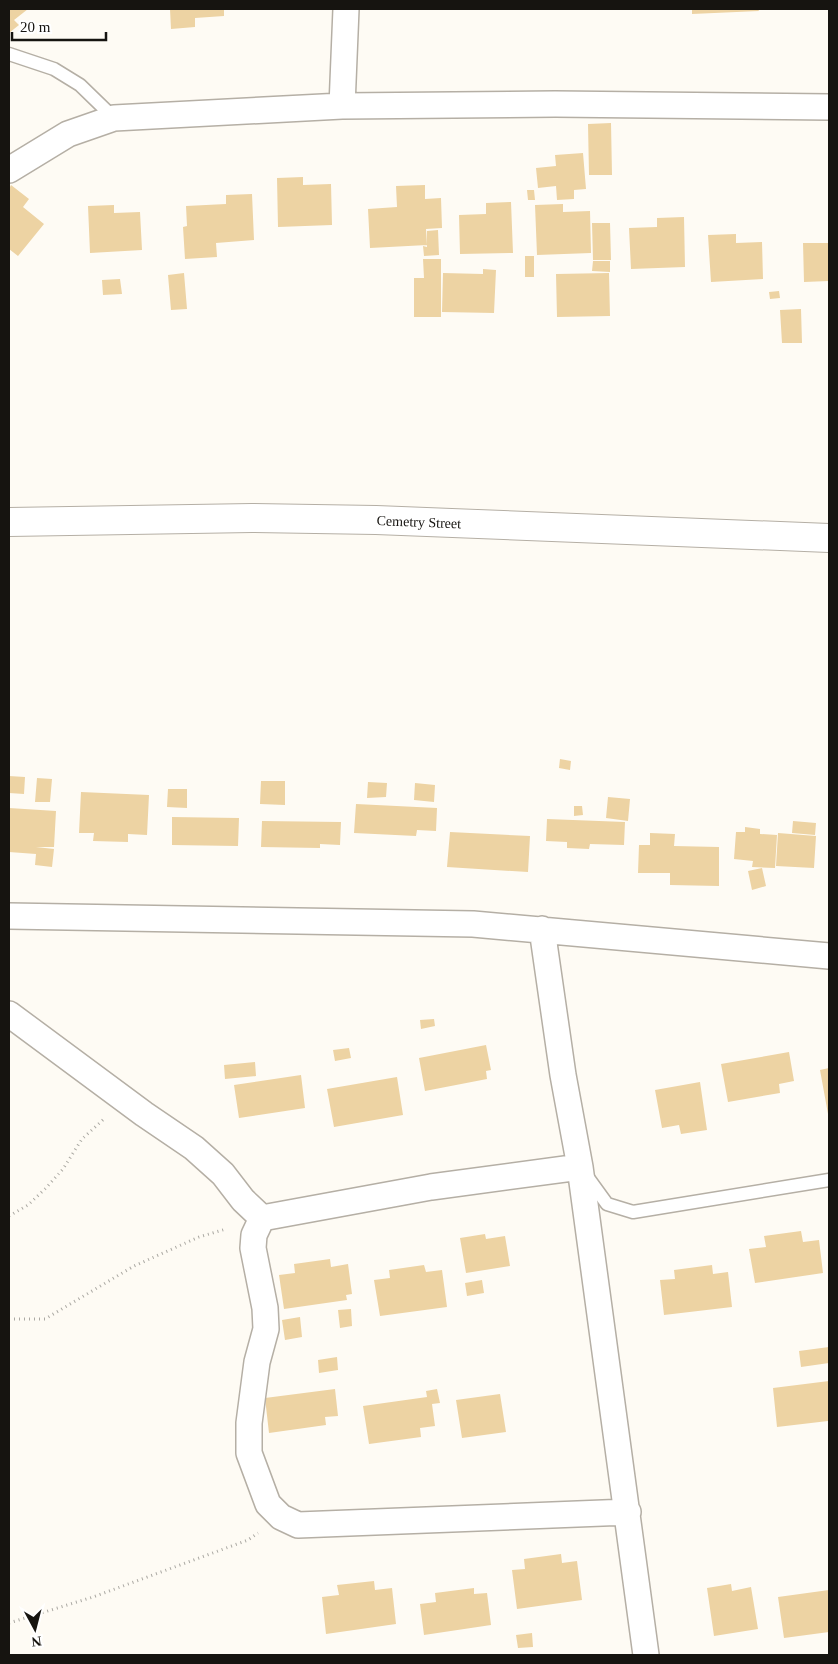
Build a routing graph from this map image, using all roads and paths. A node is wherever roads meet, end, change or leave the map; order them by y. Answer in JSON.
{"nodes":[{"id":1,"x":346,"y":9,"type":"edge"},
{"id":2,"x":9,"y":54,"type":"edge"},
{"id":3,"x":342,"y":106,"type":"junction"},
{"id":4,"x":829,"y":107,"type":"edge"},
{"id":5,"x":114,"y":118,"type":"junction"},
{"id":6,"x":9,"y":170,"type":"edge"},
{"id":7,"x":9,"y":522,"type":"edge"},
{"id":8,"x":829,"y":538,"type":"edge"},
{"id":9,"x":9,"y":916,"type":"edge"},
{"id":10,"x":542,"y":929,"type":"junction"},
{"id":11,"x":829,"y":956,"type":"edge"},
{"id":12,"x":9,"y":1014,"type":"edge"},
{"id":13,"x":144,"y":1114,"type":"junction"},
{"id":14,"x":580,"y":1167,"type":"junction"},
{"id":15,"x":829,"y":1180,"type":"edge"},
{"id":16,"x":9,"y":1216,"type":"edge"},
{"id":17,"x":262,"y":1218,"type":"junction"},
{"id":18,"x":9,"y":1319,"type":"edge"},
{"id":19,"x":628,"y":1512,"type":"junction"},
{"id":20,"x":281,"y":1517,"type":"junction"},
{"id":21,"x":9,"y":1623,"type":"edge"},
{"id":22,"x":646,"y":1655,"type":"edge"}],
"edges":[{"from":1,"to":3,"type":"street"},
{"from":2,"to":5,"type":"lane"},
{"from":3,"to":4,"type":"street"},
{"from":3,"to":5,"type":"street"},
{"from":5,"to":6,"type":"street"},
{"from":7,"to":8,"type":"street","name":"Cemetry Street"},
{"from":9,"to":10,"type":"street"},
{"from":10,"to":11,"type":"street"},
{"from":10,"to":14,"type":"street"},
{"from":12,"to":13,"type":"street"},
{"from":13,"to":16,"type":"path"},
{"from":13,"to":17,"type":"street"},
{"from":14,"to":15,"type":"lane"},
{"from":14,"to":17,"type":"street"},
{"from":14,"to":19,"type":"street"},
{"from":17,"to":18,"type":"path"},
{"from":17,"to":20,"type":"street"},
{"from":19,"to":20,"type":"street"},
{"from":19,"to":22,"type":"street"},
{"from":20,"to":21,"type":"path"}]}
